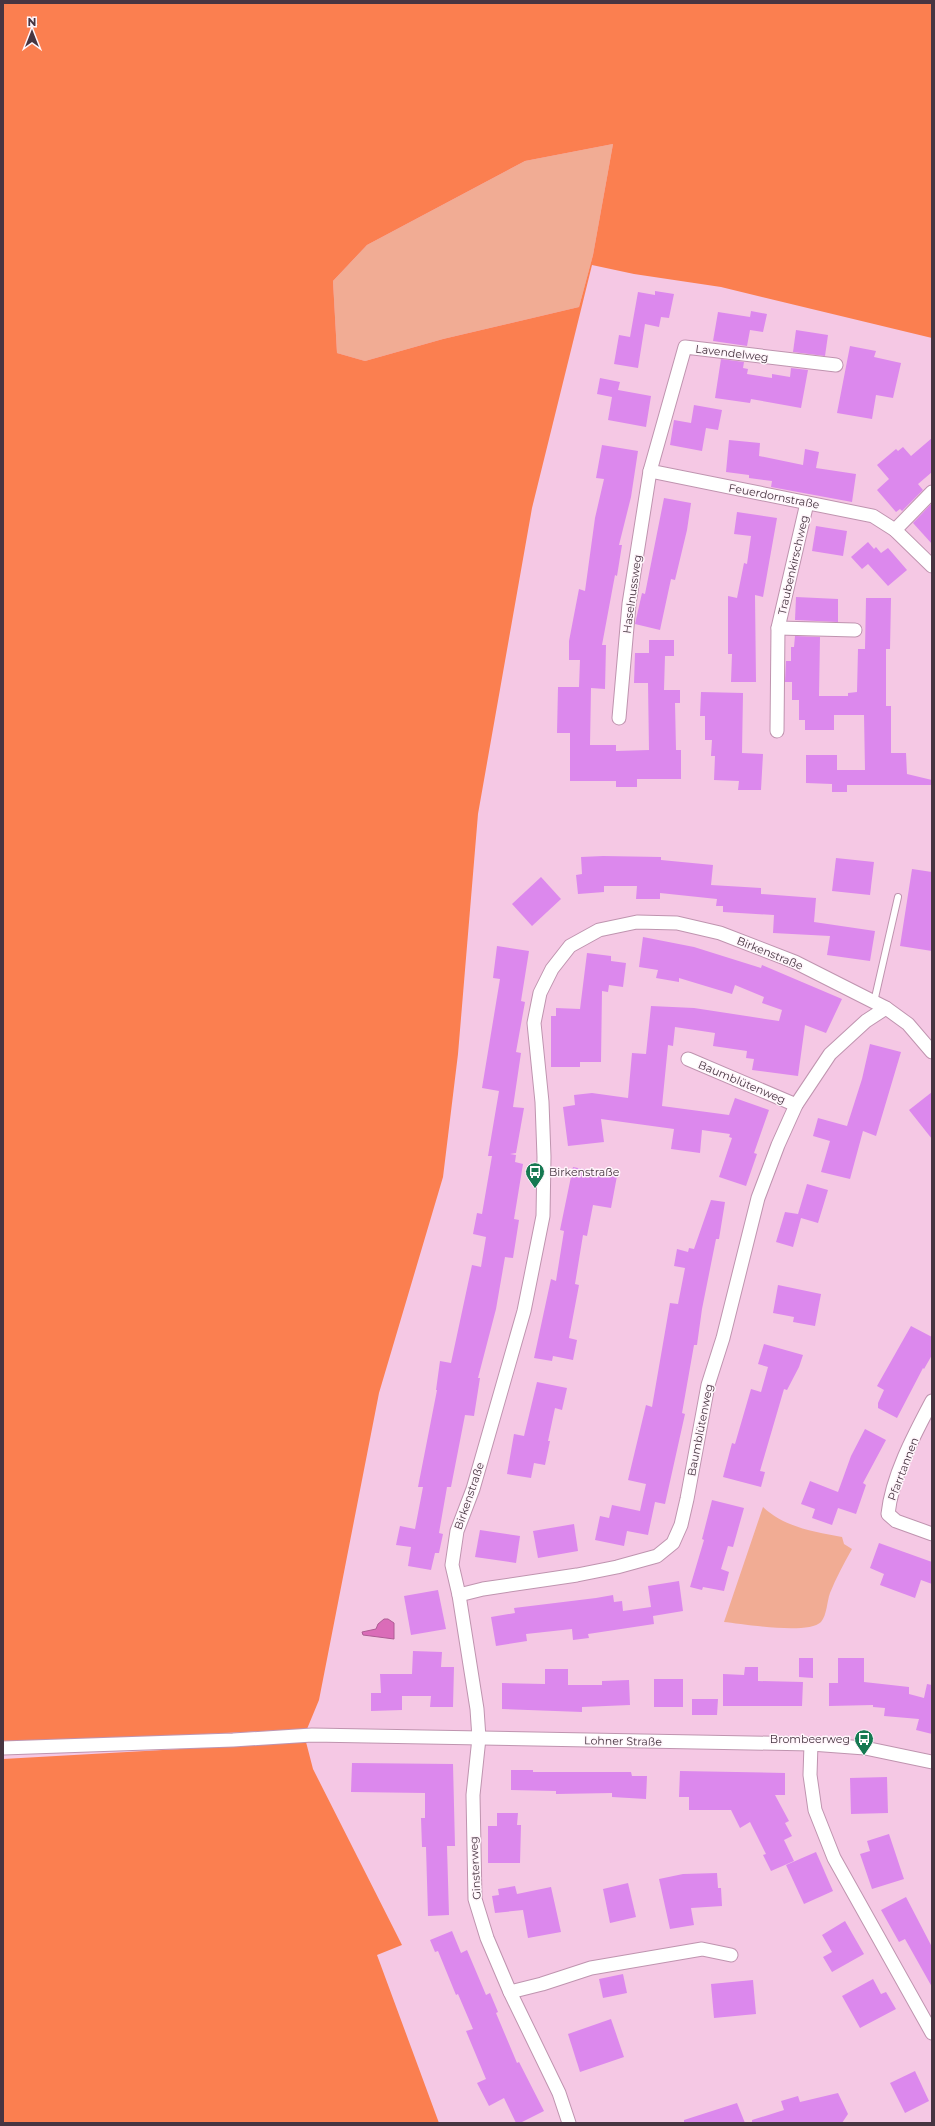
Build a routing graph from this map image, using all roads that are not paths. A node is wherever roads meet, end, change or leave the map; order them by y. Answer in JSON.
{"nodes":[{"id":1,"x":836,"y":365,"type":"dead end"},
{"id":2,"x":650,"y":471,"type":"junction"},
{"id":3,"x":932,"y":492,"type":"edge"},
{"id":4,"x":808,"y":503,"type":"junction"},
{"id":5,"x":895,"y":530,"type":"junction"},
{"id":6,"x":932,"y":566,"type":"edge"},
{"id":7,"x":778,"y":628,"type":"junction"},
{"id":8,"x":854,"y":630,"type":"dead end"},
{"id":9,"x":619,"y":718,"type":"dead end"},
{"id":10,"x":776,"y":731,"type":"dead end"},
{"id":11,"x":898,"y":897,"type":"dead end"},
{"id":12,"x":874,"y":1002,"type":"junction"},
{"id":13,"x":886,"y":1008,"type":"junction"},
{"id":14,"x":932,"y":1052,"type":"edge"},
{"id":15,"x":688,"y":1059,"type":"dead end"},
{"id":16,"x":796,"y":1105,"type":"junction"},
{"id":17,"x":932,"y":1401,"type":"edge"},
{"id":18,"x":932,"y":1534,"type":"edge"},
{"id":19,"x":459,"y":1595,"type":"junction"},
{"id":20,"x":479,"y":1738,"type":"junction"},
{"id":21,"x":811,"y":1744,"type":"junction"},
{"id":22,"x":3,"y":1748,"type":"edge"},
{"id":23,"x":932,"y":1762,"type":"edge"},
{"id":24,"x":731,"y":1955,"type":"dead end"},
{"id":25,"x":510,"y":1992,"type":"junction"},
{"id":26,"x":932,"y":2033,"type":"edge"},
{"id":27,"x":569,"y":2123,"type":"edge"}],
"edges":[{"from":1,"to":2,"type":"street","name":"Lavendelweg"},
{"from":2,"to":4,"type":"street","name":"Feuerdornstraße"},
{"from":2,"to":9,"type":"street","name":"Haselnussweg"},
{"from":3,"to":5,"type":"street"},
{"from":4,"to":5,"type":"street","name":"Feuerdornstraße"},
{"from":4,"to":7,"type":"street","name":"Traubenkirschweg"},
{"from":5,"to":6,"type":"street","name":"Feuerdornstraße"},
{"from":7,"to":8,"type":"street","name":"Traubenkirschweg"},
{"from":7,"to":10,"type":"street","name":"Traubenkirschweg"},
{"from":11,"to":12,"type":"lane"},
{"from":12,"to":13,"type":"street","name":"Birkenstraße"},
{"from":12,"to":19,"type":"street","name":"Birkenstraße"},
{"from":13,"to":14,"type":"street","name":"Birkenstraße"},
{"from":13,"to":16,"type":"street","name":"Baumblütenweg"},
{"from":15,"to":16,"type":"street","name":"Baumblütenweg"},
{"from":16,"to":19,"type":"street","name":"Baumblütenweg"},
{"from":17,"to":18,"type":"street","name":"Pfarrtannen"},
{"from":19,"to":20,"type":"street","name":"Birkenstraße"},
{"from":20,"to":21,"type":"street","name":"Lohner Straße"},
{"from":20,"to":22,"type":"street","name":"Lohner Straße"},
{"from":20,"to":25,"type":"street","name":"Ginsterweg"},
{"from":21,"to":23,"type":"street","name":"Lohner Straße"},
{"from":21,"to":26,"type":"street"},
{"from":24,"to":25,"type":"street"},
{"from":25,"to":27,"type":"street","name":"Ginsterweg"}]}
